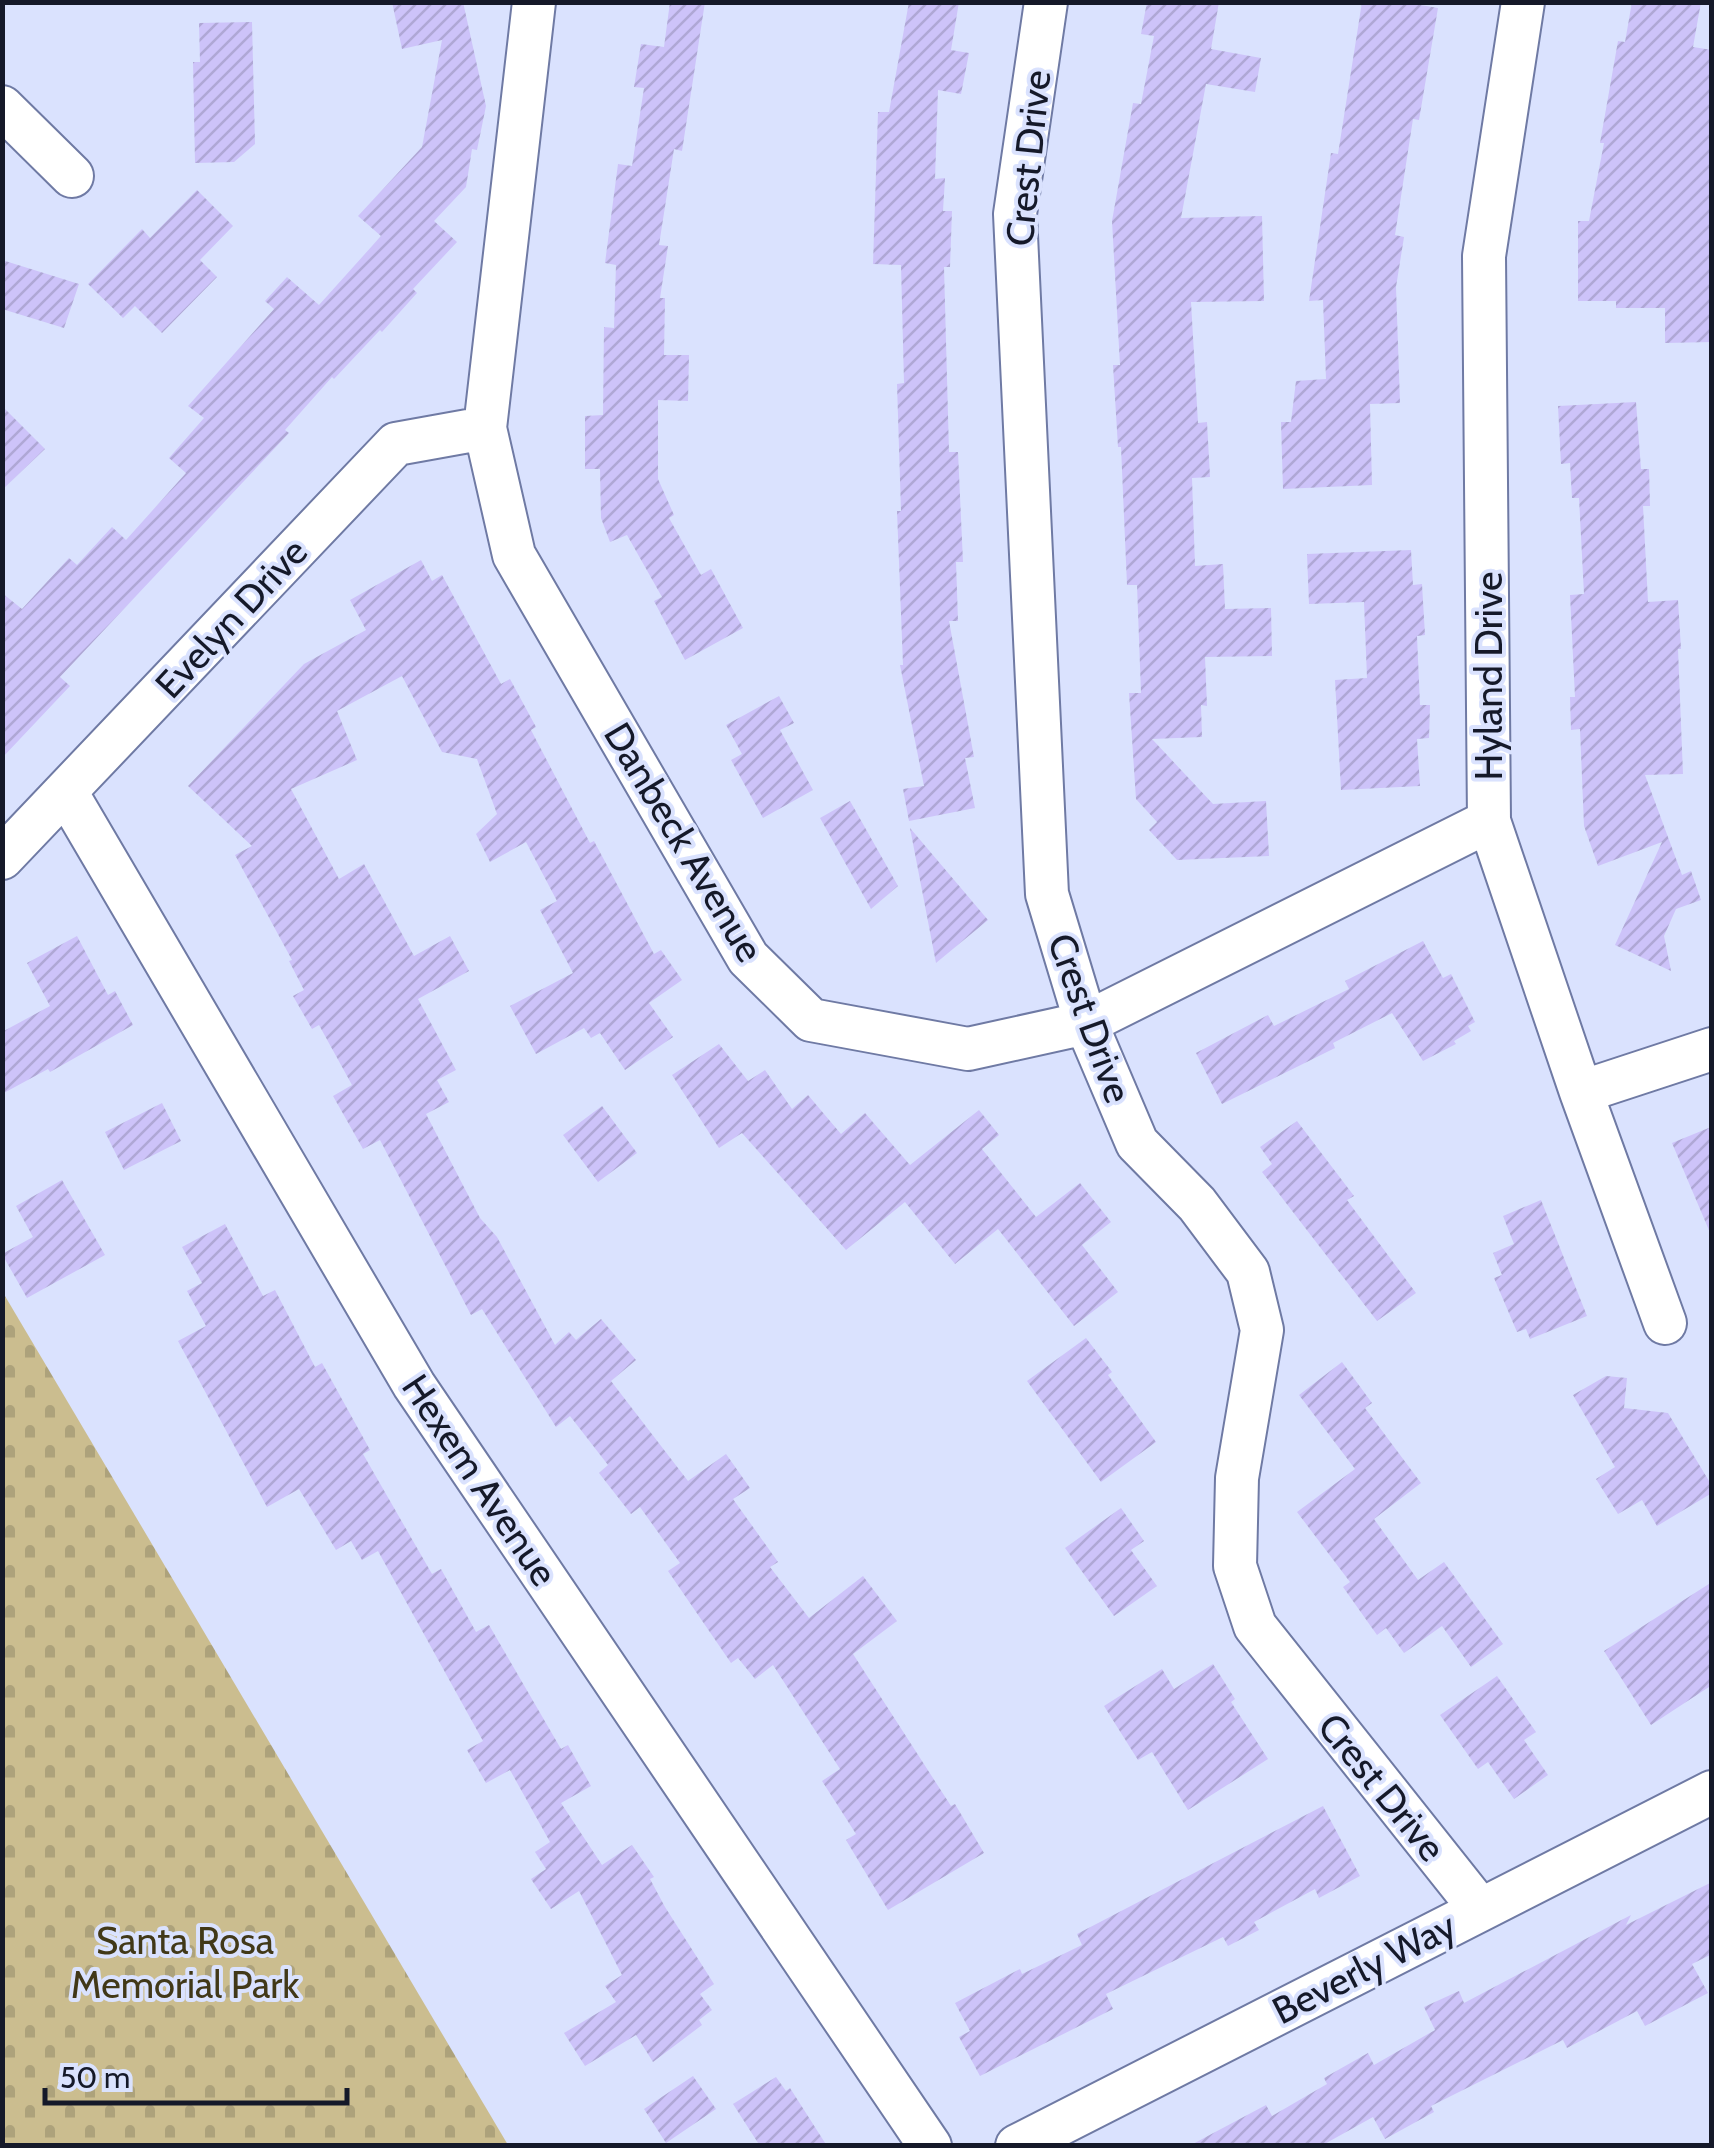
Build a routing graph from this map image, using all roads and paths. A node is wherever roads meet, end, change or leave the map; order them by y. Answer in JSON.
{"nodes":[{"id":1,"x":534,"y":2,"type":"edge"},
{"id":2,"x":1046,"y":2,"type":"edge"},
{"id":3,"x":1523,"y":2,"type":"edge"},
{"id":4,"x":2,"y":107,"type":"edge"},
{"id":5,"x":72,"y":176,"type":"dead end"},
{"id":6,"x":485,"y":428,"type":"junction"},
{"id":7,"x":66,"y":792,"type":"junction"},
{"id":8,"x":1489,"y":821,"type":"junction"},
{"id":9,"x":2,"y":858,"type":"edge"},
{"id":10,"x":1086,"y":1023,"type":"junction"},
{"id":11,"x":1712,"y":1050,"type":"edge"},
{"id":12,"x":1581,"y":1092,"type":"junction"},
{"id":13,"x":1665,"y":1323,"type":"dead end"},
{"id":14,"x":1712,"y":1792,"type":"edge"},
{"id":15,"x":1480,"y":1909,"type":"junction"},
{"id":16,"x":930,"y":2146,"type":"edge"},
{"id":17,"x":1017,"y":2146,"type":"edge"}],
"edges":[{"from":1,"to":6,"type":"street","name":"Danbeck Avenue"},
{"from":2,"to":10,"type":"street","name":"Crest Drive"},
{"from":3,"to":8,"type":"street","name":"Hyland Drive"},
{"from":4,"to":5,"type":"street"},
{"from":6,"to":7,"type":"street","name":"Evelyn Drive"},
{"from":6,"to":10,"type":"street","name":"Danbeck Avenue"},
{"from":7,"to":9,"type":"street","name":"Evelyn Drive"},
{"from":7,"to":16,"type":"street","name":"Hexem Avenue"},
{"from":8,"to":10,"type":"street","name":"Danbeck Avenue"},
{"from":8,"to":12,"type":"street","name":"Hyland Drive"},
{"from":10,"to":15,"type":"street","name":"Crest Drive"},
{"from":11,"to":12,"type":"street"},
{"from":12,"to":13,"type":"street","name":"Hyland Drive"},
{"from":14,"to":15,"type":"street","name":"Beverly Way"},
{"from":15,"to":17,"type":"street","name":"Beverly Way"}]}
